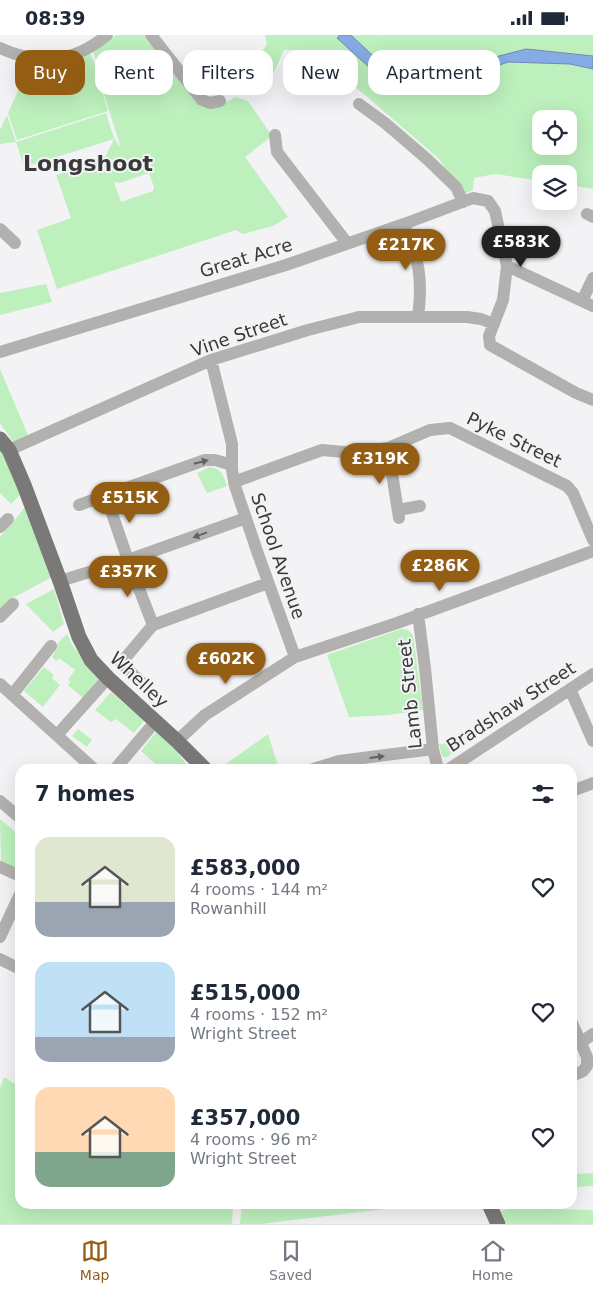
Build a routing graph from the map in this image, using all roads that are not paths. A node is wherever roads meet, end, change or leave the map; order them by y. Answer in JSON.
{"nodes":[{"id":1,"x":107,"y":35,"type":"edge"},
{"id":2,"x":151,"y":35,"type":"edge"},
{"id":3,"x":0,"y":48,"type":"edge"},
{"id":4,"x":220,"y":101,"type":"dead end"},
{"id":5,"x":359,"y":104,"type":"dead end"},
{"id":6,"x":275,"y":135,"type":"dead end"},
{"id":7,"x":463,"y":202,"type":"junction"},
{"id":8,"x":404,"y":224,"type":"junction"},
{"id":9,"x":0,"y":229,"type":"edge"},
{"id":10,"x":15,"y":243,"type":"dead end"},
{"id":11,"x":347,"y":243,"type":"junction"},
{"id":12,"x":508,"y":266,"type":"junction"},
{"id":13,"x":593,"y":278,"type":"edge"},
{"id":14,"x":588,"y":303,"type":"edge"},
{"id":15,"x":418,"y":317,"type":"junction"},
{"id":16,"x":494,"y":324,"type":"junction"},
{"id":17,"x":0,"y":352,"type":"edge"},
{"id":18,"x":212,"y":361,"type":"junction"},
{"id":19,"x":593,"y":401,"type":"edge"},
{"id":20,"x":4,"y":444,"type":"edge"},
{"id":21,"x":388,"y":448,"type":"junction"},
{"id":22,"x":232,"y":465,"type":"junction"},
{"id":23,"x":234,"y":483,"type":"junction"},
{"id":24,"x":106,"y":496,"type":"junction"},
{"id":25,"x":79,"y":505,"type":"dead end"},
{"id":26,"x":420,"y":506,"type":"dead end"},
{"id":27,"x":246,"y":518,"type":"junction"},
{"id":28,"x":593,"y":540,"type":"edge"},
{"id":29,"x":593,"y":551,"type":"edge"},
{"id":30,"x":128,"y":560,"type":"junction"},
{"id":31,"x":60,"y":581,"type":"junction"},
{"id":32,"x":268,"y":583,"type":"junction"},
{"id":33,"x":13,"y":604,"type":"dead end"},
{"id":34,"x":418,"y":614,"type":"junction"},
{"id":35,"x":0,"y":617,"type":"edge"},
{"id":36,"x":153,"y":625,"type":"junction"},
{"id":37,"x":51,"y":646,"type":"dead end"},
{"id":38,"x":295,"y":657,"type":"junction"},
{"id":39,"x":593,"y":673,"type":"edge"},
{"id":40,"x":108,"y":678,"type":"junction"},
{"id":41,"x":0,"y":684,"type":"edge"},
{"id":42,"x":143,"y":684,"type":"dead end"},
{"id":43,"x":570,"y":689,"type":"junction"},
{"id":44,"x":12,"y":695,"type":"junction"},
{"id":45,"x":149,"y":729,"type":"dead end"},
{"id":46,"x":57,"y":735,"type":"junction"},
{"id":47,"x":178,"y":741,"type":"junction"},
{"id":48,"x":593,"y":741,"type":"edge"},
{"id":49,"x":432,"y":749,"type":"junction"},
{"id":50,"x":89,"y":764,"type":"edge"},
{"id":51,"x":119,"y":764,"type":"edge"},
{"id":52,"x":200,"y":764,"type":"edge"},
{"id":53,"x":329,"y":764,"type":"edge"},
{"id":54,"x":436,"y":764,"type":"edge"},
{"id":55,"x":457,"y":764,"type":"edge"},
{"id":56,"x":593,"y":783,"type":"edge"},
{"id":57,"x":577,"y":789,"type":"edge"},
{"id":58,"x":0,"y":801,"type":"edge"},
{"id":59,"x":15,"y":814,"type":"edge"},
{"id":60,"x":0,"y":867,"type":"edge"},
{"id":61,"x":15,"y":874,"type":"edge"},
{"id":62,"x":15,"y":905,"type":"edge"},
{"id":63,"x":0,"y":937,"type":"edge"},
{"id":64,"x":0,"y":959,"type":"edge"},
{"id":65,"x":15,"y":966,"type":"edge"},
{"id":66,"x":593,"y":1033,"type":"edge"},
{"id":67,"x":577,"y":1036,"type":"edge"},
{"id":68,"x":580,"y":1043,"type":"junction"},
{"id":69,"x":590,"y":1069,"type":"edge"},
{"id":70,"x":577,"y":1074,"type":"edge"}],
"edges":[{"from":1,"to":3,"type":"street"},
{"from":2,"to":4,"type":"street"},
{"from":5,"to":7,"type":"street"},
{"from":6,"to":11,"type":"street"},
{"from":7,"to":8,"type":"street","name":"Great Acre"},
{"from":7,"to":12,"type":"street","name":"Great Acre"},
{"from":8,"to":11,"type":"street","name":"Great Acre"},
{"from":8,"to":15,"type":"street"},
{"from":9,"to":10,"type":"street"},
{"from":11,"to":17,"type":"street","name":"Great Acre"},
{"from":12,"to":14,"type":"street"},
{"from":12,"to":16,"type":"street"},
{"from":13,"to":14,"type":"street"},
{"from":15,"to":16,"type":"street","name":"Vine Street"},
{"from":15,"to":18,"type":"street","name":"Vine Street"},
{"from":16,"to":19,"type":"street"},
{"from":18,"to":20,"type":"street","name":"Vine Street"},
{"from":18,"to":22,"type":"street","name":"School Avenue"},
{"from":20,"to":31,"type":"main road","name":"Whelley"},
{"from":21,"to":23,"type":"street","name":"Pyke Street"},
{"from":21,"to":26,"type":"street"},
{"from":21,"to":28,"type":"street","name":"Pyke Street"},
{"from":22,"to":23,"type":"street","name":"School Avenue"},
{"from":24,"to":22,"type":"street","one_way":true},
{"from":23,"to":27,"type":"street","name":"School Avenue"},
{"from":24,"to":25,"type":"street"},
{"from":24,"to":30,"type":"street"},
{"from":27,"to":30,"type":"street","one_way":true},
{"from":27,"to":32,"type":"street","name":"School Avenue"},
{"from":29,"to":34,"type":"street"},
{"from":30,"to":31,"type":"street"},
{"from":30,"to":36,"type":"street"},
{"from":31,"to":40,"type":"main road","name":"Whelley"},
{"from":32,"to":36,"type":"street"},
{"from":32,"to":38,"type":"street","name":"School Avenue"},
{"from":33,"to":35,"type":"street"},
{"from":34,"to":38,"type":"street"},
{"from":34,"to":49,"type":"street","name":"Lamb Street"},
{"from":36,"to":42,"type":"street"},
{"from":37,"to":44,"type":"street"},
{"from":38,"to":47,"type":"street"},
{"from":39,"to":43,"type":"street","name":"Bradshaw Street"},
{"from":40,"to":46,"type":"street"},
{"from":40,"to":47,"type":"main road","name":"Whelley"},
{"from":41,"to":44,"type":"street"},
{"from":43,"to":48,"type":"street"},
{"from":43,"to":55,"type":"street","name":"Bradshaw Street"},
{"from":44,"to":46,"type":"street"},
{"from":45,"to":51,"type":"street"},
{"from":46,"to":50,"type":"street"},
{"from":47,"to":52,"type":"main road","name":"Whelley"},
{"from":53,"to":49,"type":"street","one_way":true},
{"from":49,"to":54,"type":"street","name":"Lamb Street"},
{"from":56,"to":57,"type":"street"},
{"from":58,"to":59,"type":"street"},
{"from":60,"to":61,"type":"street"},
{"from":62,"to":63,"type":"street"},
{"from":64,"to":65,"type":"street"},
{"from":66,"to":68,"type":"street"},
{"from":67,"to":68,"type":"street"},
{"from":68,"to":69,"type":"street"},
{"from":69,"to":70,"type":"street"}]}
